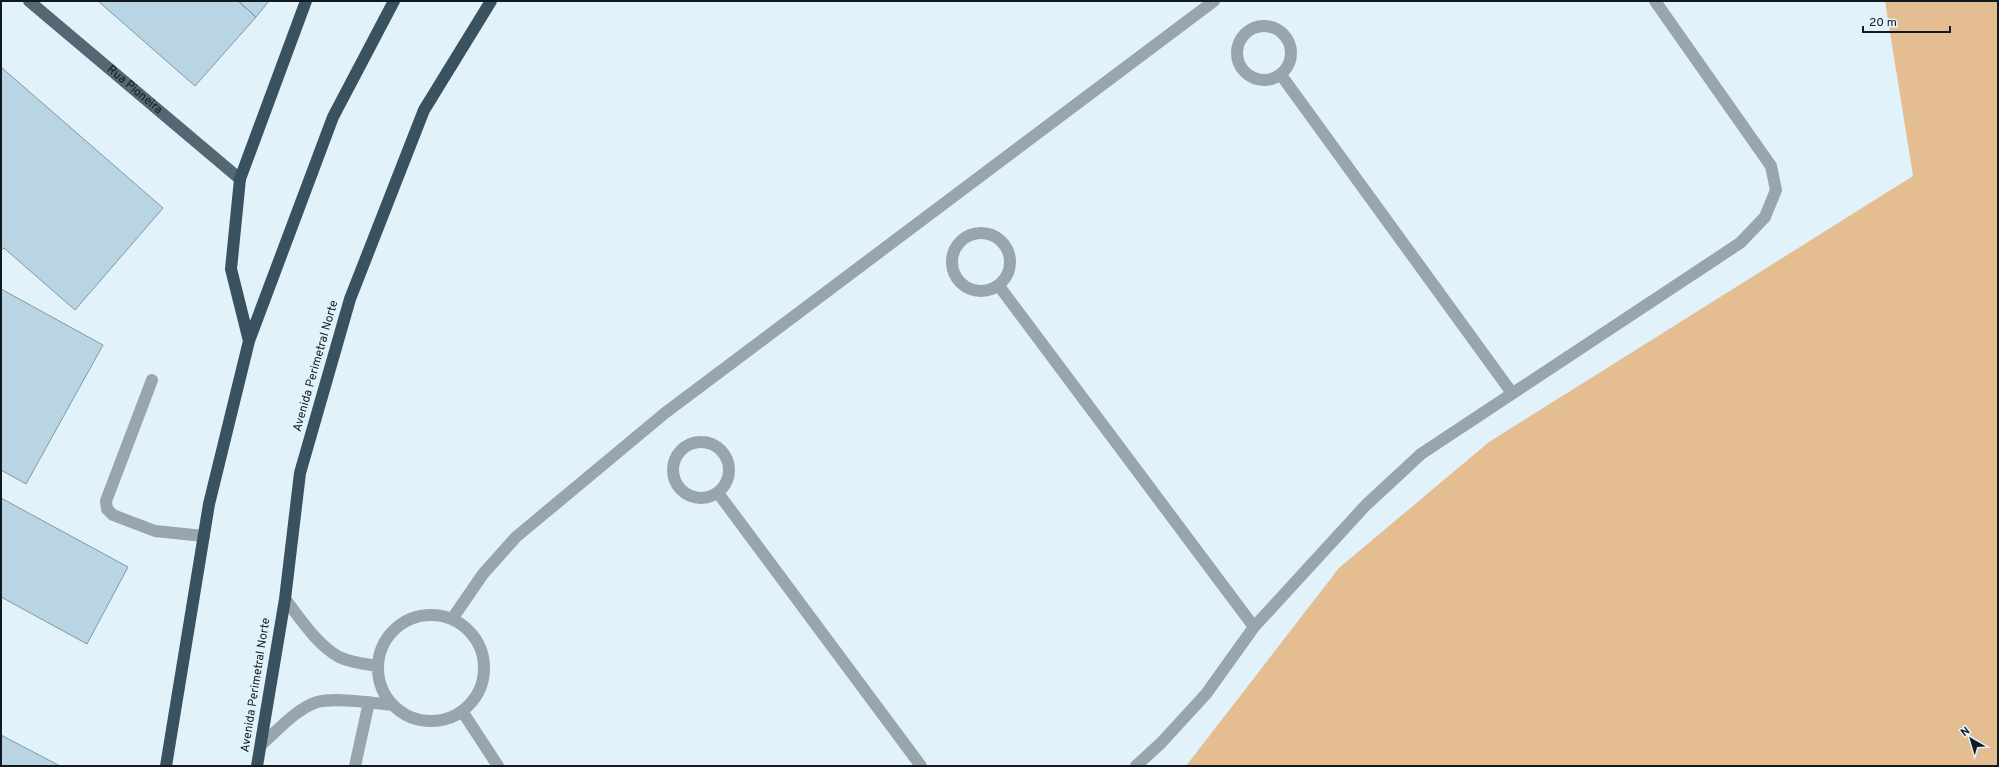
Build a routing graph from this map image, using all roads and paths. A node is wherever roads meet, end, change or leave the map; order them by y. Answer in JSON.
{"nodes":[{"id":1,"x":29,"y":1,"type":"edge"},
{"id":2,"x":306,"y":1,"type":"edge"},
{"id":3,"x":394,"y":1,"type":"edge"},
{"id":4,"x":491,"y":1,"type":"edge"},
{"id":5,"x":1214,"y":1,"type":"edge"},
{"id":6,"x":1655,"y":1,"type":"edge"},
{"id":7,"x":1281,"y":75,"type":"junction"},
{"id":8,"x":240,"y":179,"type":"junction"},
{"id":9,"x":999,"y":286,"type":"junction"},
{"id":10,"x":249,"y":341,"type":"junction"},
{"id":11,"x":152,"y":380,"type":"dead end"},
{"id":12,"x":1512,"y":393,"type":"junction"},
{"id":13,"x":718,"y":493,"type":"junction"},
{"id":14,"x":204,"y":536,"type":"junction"},
{"id":15,"x":285,"y":599,"type":"junction"},
{"id":16,"x":452,"y":619,"type":"junction"},
{"id":17,"x":1254,"y":627,"type":"junction"},
{"id":18,"x":378,"y":666,"type":"junction"},
{"id":19,"x":369,"y":702,"type":"junction"},
{"id":20,"x":393,"y":705,"type":"junction"},
{"id":21,"x":462,"y":711,"type":"junction"},
{"id":22,"x":261,"y":745,"type":"junction"},
{"id":23,"x":166,"y":766,"type":"edge"},
{"id":24,"x":257,"y":766,"type":"edge"},
{"id":25,"x":355,"y":766,"type":"edge"},
{"id":26,"x":498,"y":766,"type":"edge"},
{"id":27,"x":921,"y":766,"type":"edge"},
{"id":28,"x":1136,"y":766,"type":"edge"}],
"edges":[{"from":1,"to":8,"type":"main road","name":"Rua Pioneira"},
{"from":2,"to":8,"type":"highway"},
{"from":3,"to":10,"type":"highway"},
{"from":4,"to":15,"type":"highway","name":"Avenida Perimetral Norte"},
{"from":5,"to":16,"type":"street"},
{"from":6,"to":12,"type":"street"},
{"from":7,"to":7,"type":"street"},
{"from":7,"to":12,"type":"street"},
{"from":8,"to":10,"type":"highway"},
{"from":9,"to":9,"type":"street"},
{"from":9,"to":17,"type":"street"},
{"from":10,"to":14,"type":"highway"},
{"from":11,"to":14,"type":"street"},
{"from":12,"to":17,"type":"street"},
{"from":13,"to":13,"type":"street"},
{"from":13,"to":27,"type":"street"},
{"from":14,"to":23,"type":"highway"},
{"from":15,"to":18,"type":"street"},
{"from":15,"to":22,"type":"highway","name":"Avenida Perimetral Norte"},
{"from":16,"to":18,"type":"street"},
{"from":16,"to":21,"type":"street"},
{"from":17,"to":28,"type":"street"},
{"from":18,"to":20,"type":"street"},
{"from":19,"to":20,"type":"street"},
{"from":19,"to":22,"type":"street"},
{"from":19,"to":25,"type":"street"},
{"from":20,"to":21,"type":"street"},
{"from":21,"to":26,"type":"street"},
{"from":22,"to":24,"type":"highway","name":"Avenida Perimetral Norte"}]}
